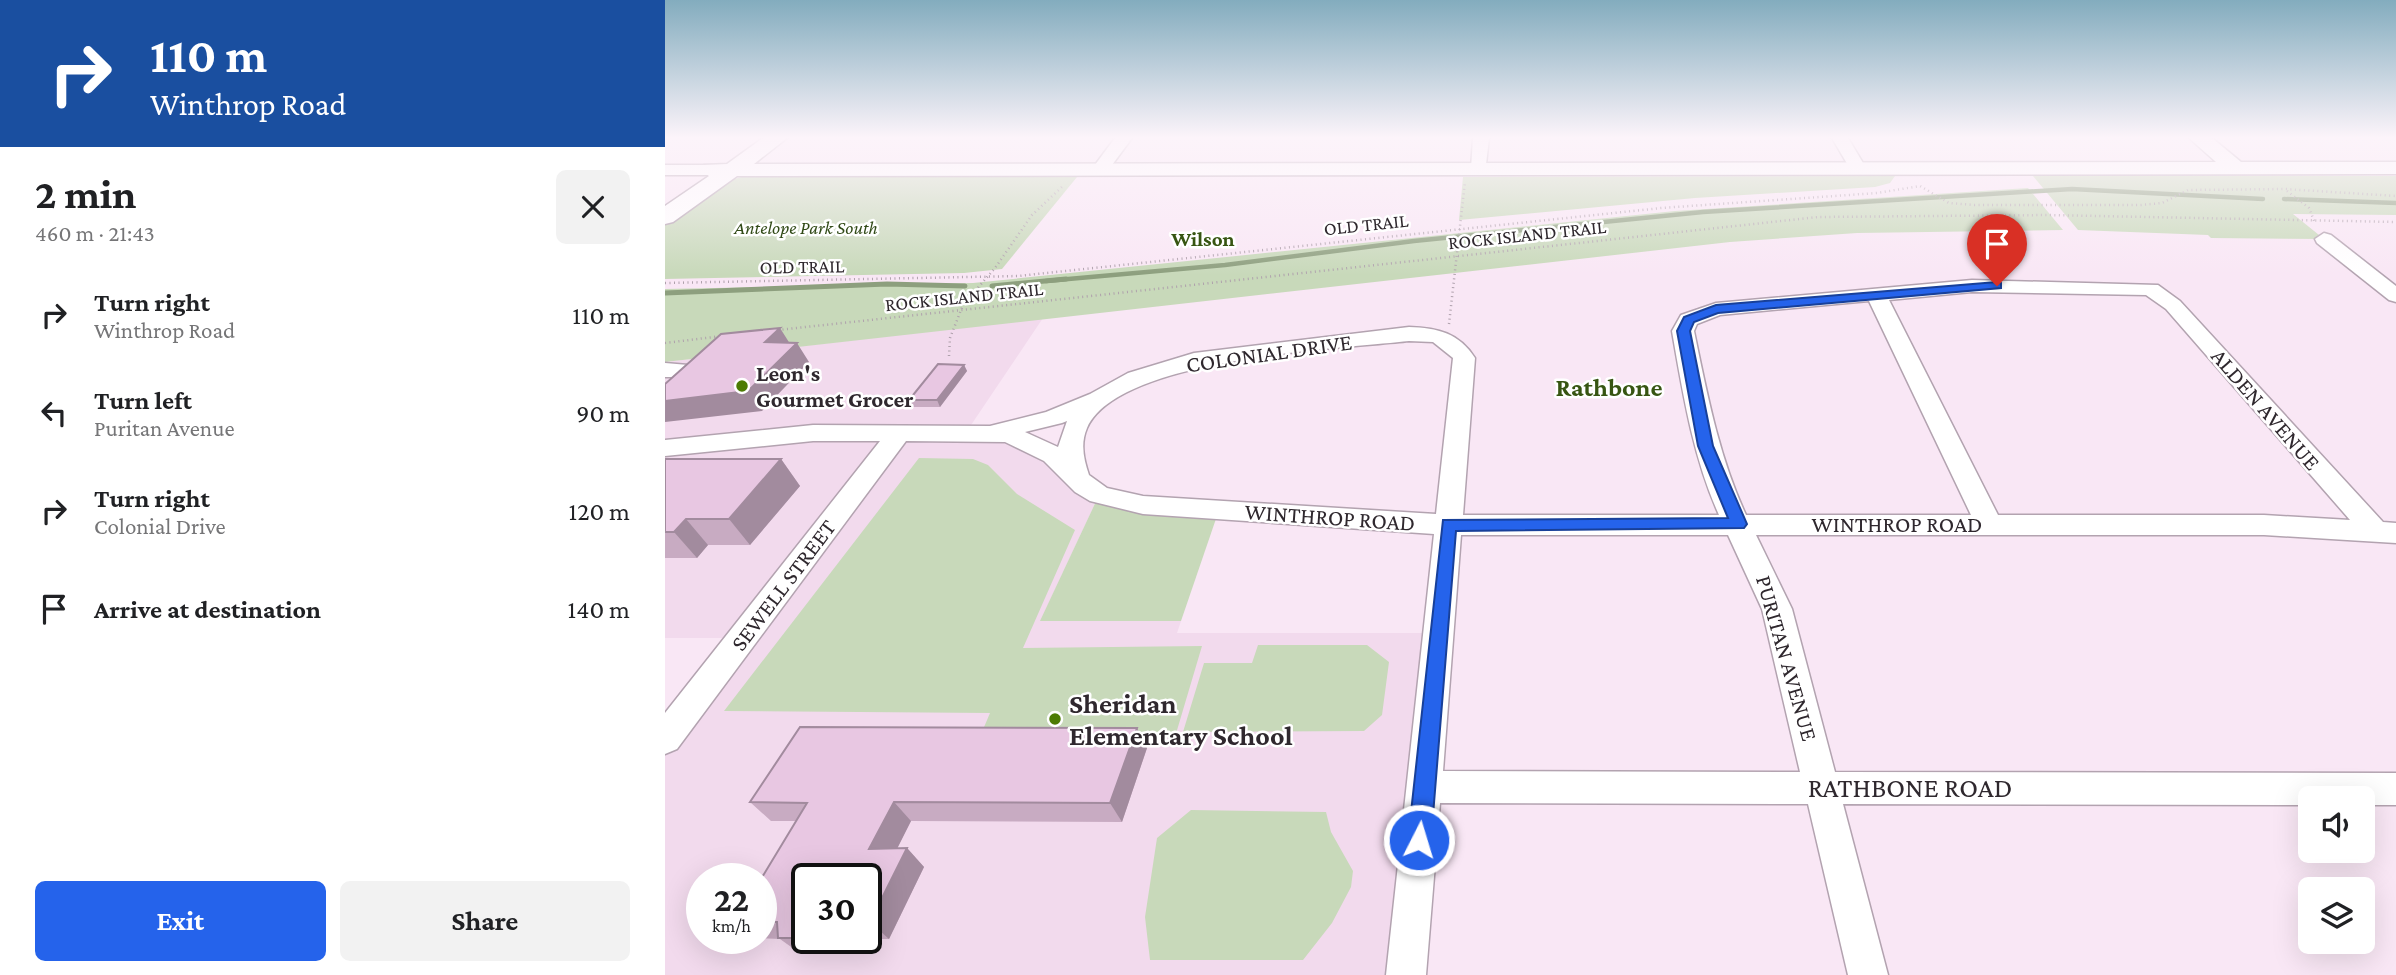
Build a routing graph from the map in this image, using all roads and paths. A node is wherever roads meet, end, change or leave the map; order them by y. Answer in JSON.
{"nodes":[{"id":1,"x":698,"y":184,"type":"edge"},
{"id":2,"x":706,"y":184,"type":"edge"},
{"id":3,"x":1065,"y":184,"type":"edge"},
{"id":4,"x":1470,"y":184,"type":"edge"},
{"id":5,"x":2285,"y":189,"type":"junction"},
{"id":6,"x":2396,"y":196,"type":"edge"},
{"id":7,"x":665,"y":202,"type":"edge"},
{"id":8,"x":665,"y":217,"type":"edge"},
{"id":9,"x":2315,"y":221,"type":"junction"},
{"id":10,"x":2396,"y":222,"type":"edge"},
{"id":11,"x":1461,"y":228,"type":"junction"},
{"id":12,"x":2325,"y":239,"type":"dead end"},
{"id":13,"x":1458,"y":255,"type":"junction"},
{"id":14,"x":986,"y":277,"type":"junction"},
{"id":15,"x":665,"y":283,"type":"edge"},
{"id":16,"x":1876,"y":295,"type":"junction"},
{"id":17,"x":2396,"y":296,"type":"edge"},
{"id":18,"x":961,"y":310,"type":"junction"},
{"id":19,"x":769,"y":331,"type":"edge"},
{"id":20,"x":730,"y":336,"type":"edge"},
{"id":21,"x":1445,"y":339,"type":"junction"},
{"id":22,"x":665,"y":343,"type":"edge"},
{"id":23,"x":949,"y":356,"type":"dead end"},
{"id":24,"x":665,"y":370,"type":"edge"},
{"id":25,"x":1101,"y":398,"type":"junction"},
{"id":26,"x":665,"y":399,"type":"edge"},
{"id":27,"x":901,"y":432,"type":"junction"},
{"id":28,"x":990,"y":432,"type":"junction"},
{"id":29,"x":665,"y":448,"type":"edge"},
{"id":30,"x":1076,"y":476,"type":"junction"},
{"id":31,"x":1738,"y":524,"type":"junction"},
{"id":32,"x":1989,"y":524,"type":"junction"},
{"id":33,"x":1449,"y":525,"type":"junction"},
{"id":34,"x":2386,"y":533,"type":"edge"},
{"id":35,"x":665,"y":738,"type":"edge"},
{"id":36,"x":1425,"y":787,"type":"junction"},
{"id":37,"x":1822,"y":787,"type":"junction"},
{"id":38,"x":2396,"y":789,"type":"edge"},
{"id":39,"x":1406,"y":975,"type":"edge"},
{"id":40,"x":1868,"y":975,"type":"edge"}],
"edges":[{"from":1,"to":7,"type":"main road"},
{"from":2,"to":8,"type":"main road"},
{"from":3,"to":14,"type":"path"},
{"from":4,"to":11,"type":"path"},
{"from":5,"to":6,"type":"path","name":"OLD TRAIL"},
{"from":5,"to":9,"type":"path"},
{"from":5,"to":11,"type":"path","name":"OLD TRAIL"},
{"from":9,"to":10,"type":"path","name":"ROCK ISLAND TRAIL"},
{"from":9,"to":13,"type":"path","name":"ROCK ISLAND TRAIL"},
{"from":11,"to":13,"type":"path"},
{"from":11,"to":14,"type":"path","name":"OLD TRAIL"},
{"from":12,"to":17,"type":"street"},
{"from":13,"to":18,"type":"path","name":"ROCK ISLAND TRAIL"},
{"from":13,"to":21,"type":"path"},
{"from":14,"to":15,"type":"path","name":"OLD TRAIL"},
{"from":14,"to":18,"type":"path"},
{"from":16,"to":31,"type":"street","name":"PURITAN AVENUE"},
{"from":16,"to":32,"type":"street"},
{"from":16,"to":34,"type":"street","name":"ALDEN AVENUE"},
{"from":18,"to":19,"type":"path","name":"ROCK ISLAND TRAIL"},
{"from":18,"to":23,"type":"path"},
{"from":20,"to":22,"type":"path"},
{"from":21,"to":25,"type":"street","name":"COLONIAL DRIVE"},
{"from":21,"to":33,"type":"street"},
{"from":24,"to":26,"type":"street"},
{"from":25,"to":28,"type":"street","name":"COLONIAL DRIVE"},
{"from":25,"to":30,"type":"street","name":"COLONIAL DRIVE"},
{"from":27,"to":28,"type":"street","name":"WINTHROP ROAD"},
{"from":27,"to":29,"type":"street","name":"WINTHROP ROAD"},
{"from":27,"to":35,"type":"street","name":"SEWELL STREET"},
{"from":28,"to":30,"type":"street","name":"WINTHROP ROAD"},
{"from":30,"to":33,"type":"street","name":"WINTHROP ROAD"},
{"from":31,"to":32,"type":"street","name":"WINTHROP ROAD"},
{"from":31,"to":33,"type":"street","name":"WINTHROP ROAD"},
{"from":31,"to":37,"type":"street","name":"PURITAN AVENUE"},
{"from":32,"to":34,"type":"street","name":"WINTHROP ROAD"},
{"from":33,"to":36,"type":"street"},
{"from":36,"to":37,"type":"street","name":"RATHBONE ROAD"},
{"from":36,"to":39,"type":"street"},
{"from":37,"to":38,"type":"street","name":"RATHBONE ROAD"},
{"from":37,"to":40,"type":"street","name":"PURITAN AVENUE"}]}
